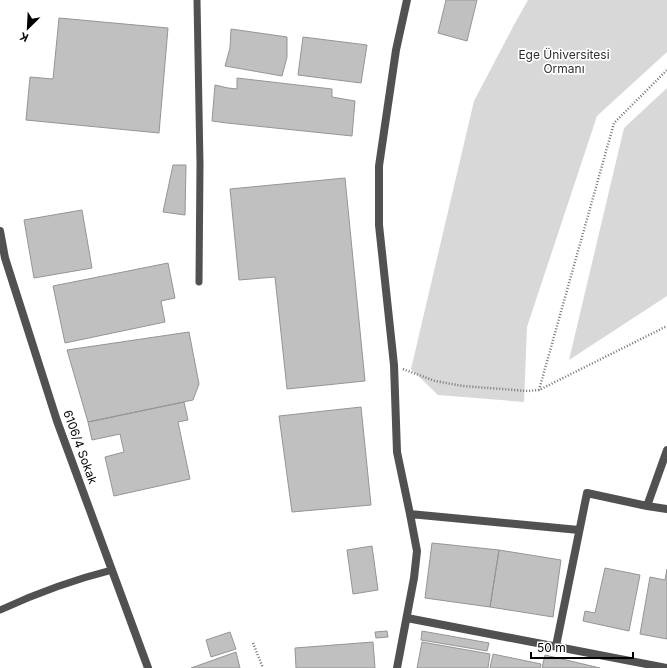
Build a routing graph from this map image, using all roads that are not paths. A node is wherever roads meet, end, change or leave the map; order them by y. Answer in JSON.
{"nodes":[{"id":1,"x":197,"y":0,"type":"edge"},
{"id":2,"x":407,"y":0,"type":"edge"},
{"id":3,"x":0,"y":231,"type":"edge"},
{"id":4,"x":2,"y":258,"type":"edge"},
{"id":5,"x":199,"y":282,"type":"dead end"},
{"id":6,"x":667,"y":450,"type":"edge"},
{"id":7,"x":647,"y":506,"type":"junction"},
{"id":8,"x":667,"y":509,"type":"edge"},
{"id":9,"x":410,"y":514,"type":"junction"},
{"id":10,"x":579,"y":530,"type":"junction"},
{"id":11,"x":112,"y":570,"type":"junction"},
{"id":12,"x":0,"y":610,"type":"edge"},
{"id":13,"x":407,"y":618,"type":"junction"},
{"id":14,"x":556,"y":646,"type":"junction"},
{"id":15,"x":148,"y":668,"type":"edge"},
{"id":16,"x":398,"y":668,"type":"edge"},
{"id":17,"x":667,"y":668,"type":"edge"}],
"edges":[{"from":1,"to":5,"type":"lane"},
{"from":2,"to":9,"type":"street"},
{"from":3,"to":4,"type":"street","name":"6106/4 Sokak"},
{"from":4,"to":11,"type":"street","name":"6106/4 Sokak"},
{"from":6,"to":7,"type":"street"},
{"from":7,"to":8,"type":"street"},
{"from":7,"to":10,"type":"street"},
{"from":9,"to":10,"type":"street"},
{"from":9,"to":13,"type":"street"},
{"from":10,"to":14,"type":"street"},
{"from":11,"to":12,"type":"lane"},
{"from":11,"to":15,"type":"street","name":"6106/4 Sokak"},
{"from":13,"to":14,"type":"street"},
{"from":13,"to":16,"type":"street"},
{"from":14,"to":17,"type":"street"}]}
